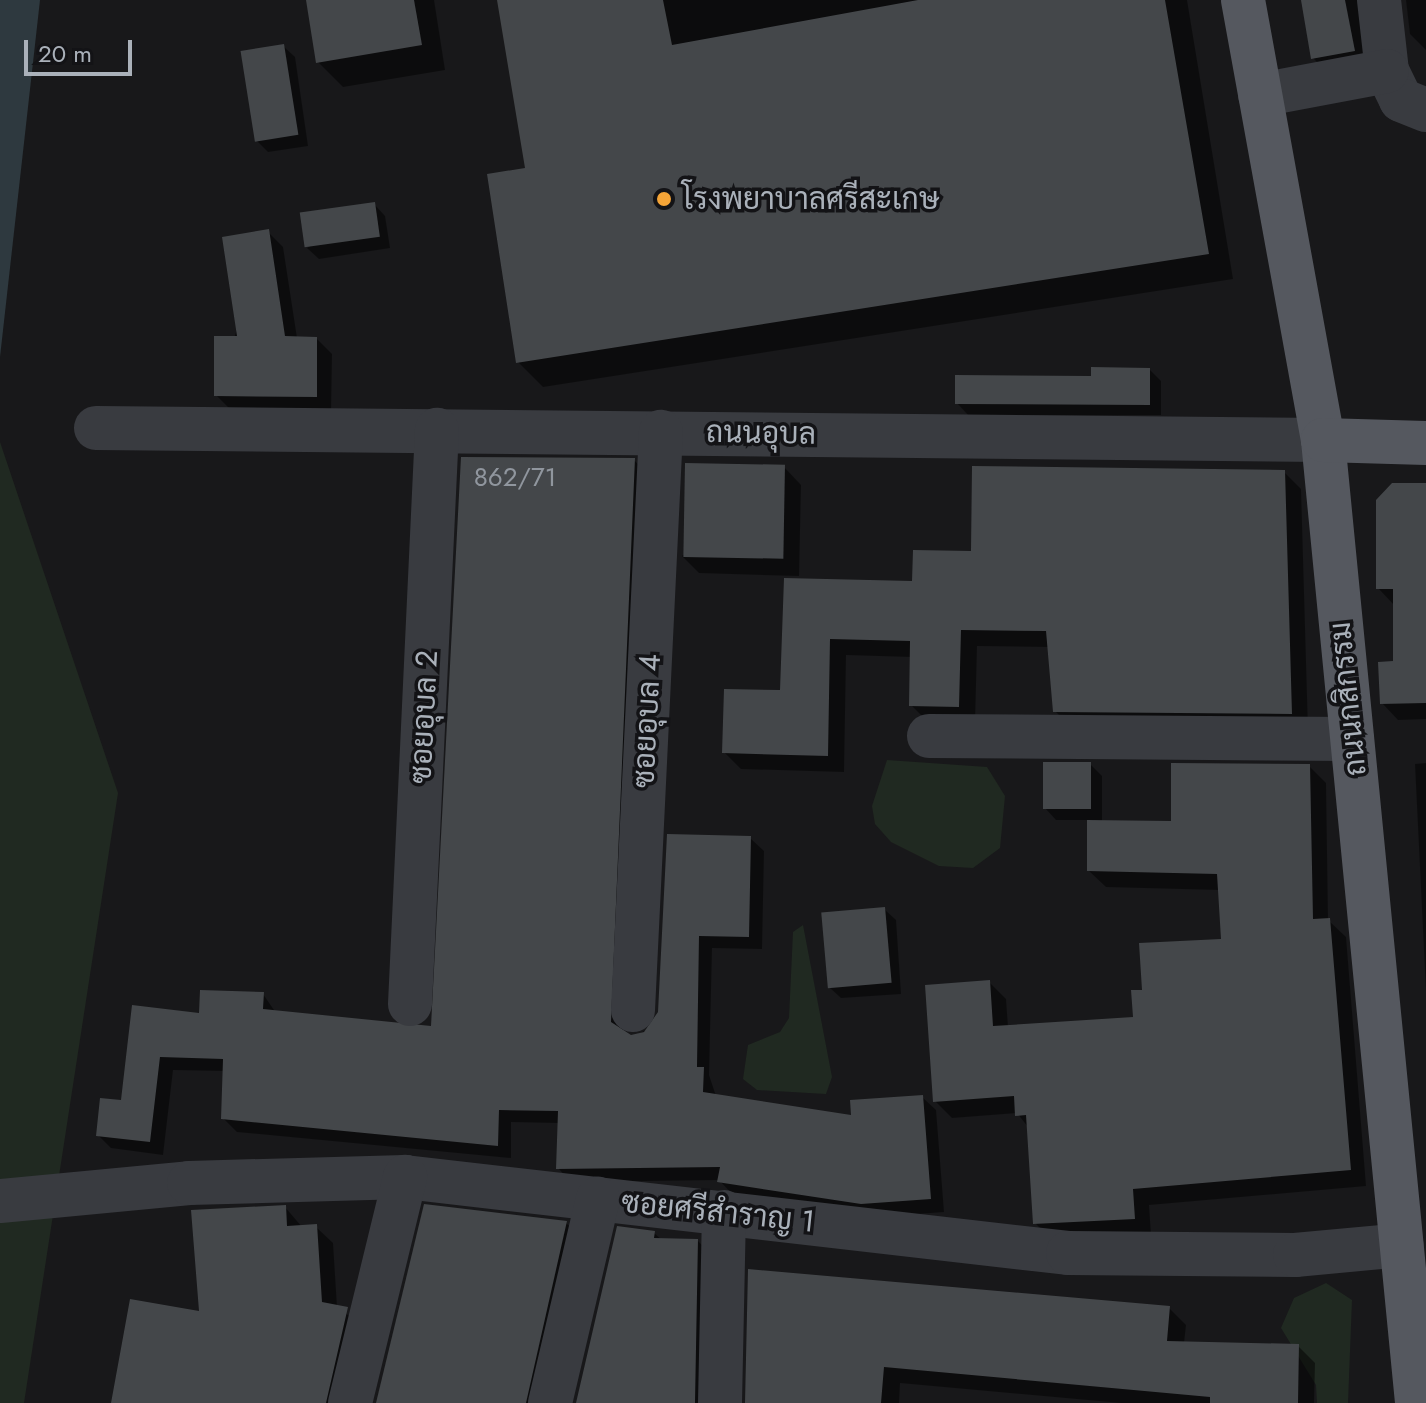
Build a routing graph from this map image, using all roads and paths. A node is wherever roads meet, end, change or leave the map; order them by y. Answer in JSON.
{"nodes":[{"id":1,"x":1243,"y":0,"type":"edge"},
{"id":2,"x":1379,"y":0,"type":"edge"},
{"id":3,"x":1387,"y":71,"type":"junction"},
{"id":4,"x":1260,"y":95,"type":"junction"},
{"id":5,"x":1426,"y":110,"type":"edge"},
{"id":6,"x":96,"y":428,"type":"dead end"},
{"id":7,"x":437,"y":430,"type":"junction"},
{"id":8,"x":661,"y":432,"type":"junction"},
{"id":9,"x":1323,"y":440,"type":"junction"},
{"id":10,"x":1426,"y":443,"type":"edge"},
{"id":11,"x":929,"y":736,"type":"dead end"},
{"id":12,"x":1352,"y":739,"type":"junction"},
{"id":13,"x":410,"y":1004,"type":"dead end"},
{"id":14,"x":633,"y":1010,"type":"dead end"},
{"id":15,"x":405,"y":1177,"type":"junction"},
{"id":16,"x":17,"y":1199,"type":"edge"},
{"id":17,"x":598,"y":1199,"type":"junction"},
{"id":18,"x":724,"y":1212,"type":"junction"},
{"id":19,"x":1402,"y":1245,"type":"junction"},
{"id":20,"x":350,"y":1403,"type":"edge"},
{"id":21,"x":550,"y":1403,"type":"edge"},
{"id":22,"x":720,"y":1403,"type":"edge"},
{"id":23,"x":1417,"y":1403,"type":"edge"}],
"edges":[{"from":1,"to":4,"type":"main road","name":"ถนนกสิกรรม"},
{"from":2,"to":3,"type":"street"},
{"from":3,"to":4,"type":"street"},
{"from":3,"to":5,"type":"street"},
{"from":4,"to":9,"type":"main road","name":"ถนนกสิกรรม"},
{"from":6,"to":7,"type":"street","name":"ถนนอุบล"},
{"from":7,"to":8,"type":"street","name":"ถนนอุบล"},
{"from":7,"to":13,"type":"street","name":"ซอยอุบล 2"},
{"from":8,"to":9,"type":"street","name":"ถนนอุบล"},
{"from":8,"to":14,"type":"street","name":"ซอยอุบล 4"},
{"from":9,"to":10,"type":"main road","name":"ถนนอุบล"},
{"from":9,"to":12,"type":"main road","name":"ถนนกสิกรรม"},
{"from":11,"to":12,"type":"street"},
{"from":12,"to":19,"type":"main road","name":"ถนนกสิกรรม"},
{"from":15,"to":16,"type":"street","name":"ซอยศรีสำราญ 1"},
{"from":15,"to":17,"type":"street","name":"ซอยศรีสำราญ 1"},
{"from":15,"to":20,"type":"street"},
{"from":17,"to":18,"type":"street","name":"ซอยศรีสำราญ 1"},
{"from":17,"to":21,"type":"street"},
{"from":18,"to":19,"type":"street","name":"ซอยศรีสำราญ 1"},
{"from":18,"to":22,"type":"street"},
{"from":19,"to":23,"type":"main road","name":"ถนนกสิกรรม"}]}
